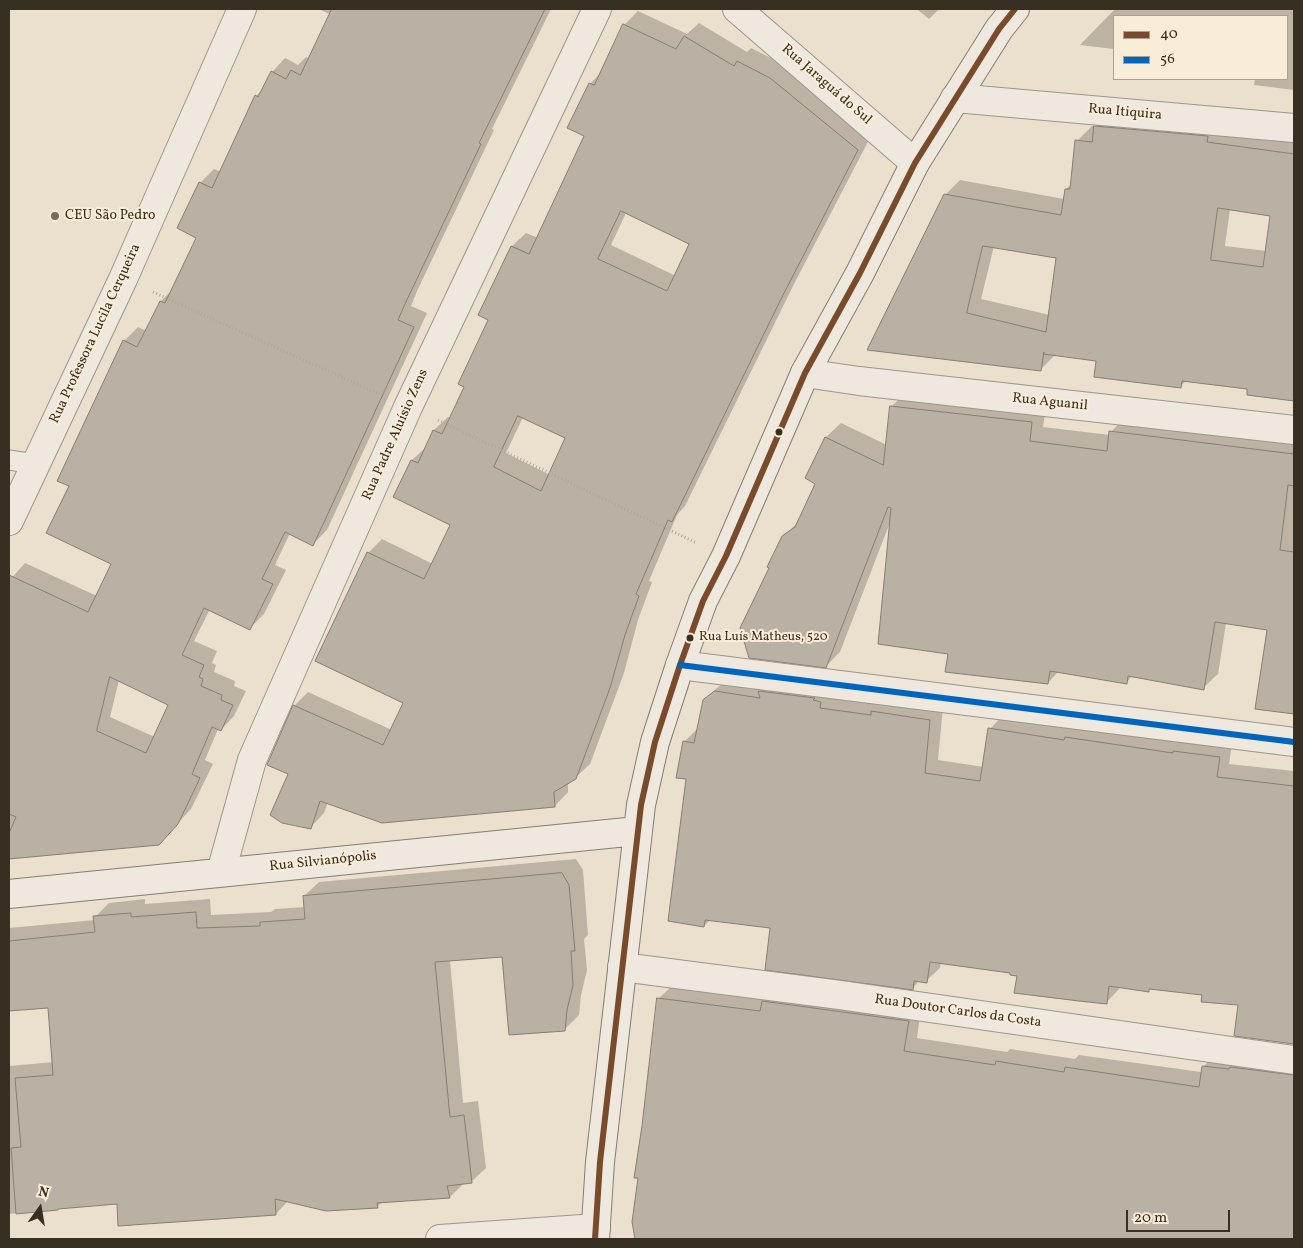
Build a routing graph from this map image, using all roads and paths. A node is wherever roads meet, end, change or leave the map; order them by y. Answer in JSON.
{"nodes":[{"id":1,"x":242,"y":9,"type":"edge"},
{"id":2,"x":597,"y":9,"type":"edge"},
{"id":3,"x":737,"y":9,"type":"edge"},
{"id":4,"x":1015,"y":9,"type":"edge"},
{"id":5,"x":955,"y":98,"type":"junction"},
{"id":6,"x":1294,"y":128,"type":"edge"},
{"id":7,"x":915,"y":163,"type":"junction"},
{"id":8,"x":805,"y":373,"type":"junction"},
{"id":9,"x":1294,"y":430,"type":"edge"},
{"id":10,"x":9,"y":460,"type":"edge"},
{"id":11,"x":35,"y":464,"type":"junction"},
{"id":12,"x":9,"y":522,"type":"edge"},
{"id":13,"x":680,"y":665,"type":"junction"},
{"id":14,"x":1294,"y":742,"type":"edge"},
{"id":15,"x":637,"y":830,"type":"junction"},
{"id":16,"x":222,"y":872,"type":"junction"},
{"id":17,"x":9,"y":894,"type":"edge"},
{"id":18,"x":622,"y":967,"type":"junction"},
{"id":19,"x":1294,"y":1060,"type":"edge"},
{"id":20,"x":595,"y":1234,"type":"edge"},
{"id":21,"x":440,"y":1239,"type":"edge"}],
"edges":[{"from":1,"to":11,"type":"street","name":"Rua Professora Lucila Cerqueira"},
{"from":2,"to":16,"type":"street","name":"Rua Padre Aluísio Zens"},
{"from":3,"to":7,"type":"street","name":"Rua Jaraguá do Sul"},
{"from":4,"to":5,"type":"street"},
{"from":5,"to":6,"type":"street","name":"Rua Itiquira"},
{"from":5,"to":7,"type":"street"},
{"from":7,"to":8,"type":"street"},
{"from":8,"to":9,"type":"street","name":"Rua Aguanil"},
{"from":8,"to":13,"type":"street"},
{"from":10,"to":11,"type":"lane"},
{"from":11,"to":12,"type":"street","name":"Rua Professora Lucila Cerqueira"},
{"from":13,"to":14,"type":"street"},
{"from":13,"to":15,"type":"street"},
{"from":15,"to":16,"type":"street","name":"Rua Silvianópolis"},
{"from":15,"to":18,"type":"street"},
{"from":16,"to":17,"type":"street","name":"Rua Silvianópolis"},
{"from":18,"to":19,"type":"street","name":"Rua Doutor Carlos da Costa"},
{"from":18,"to":20,"type":"street"},
{"from":20,"to":21,"type":"street"}]}
